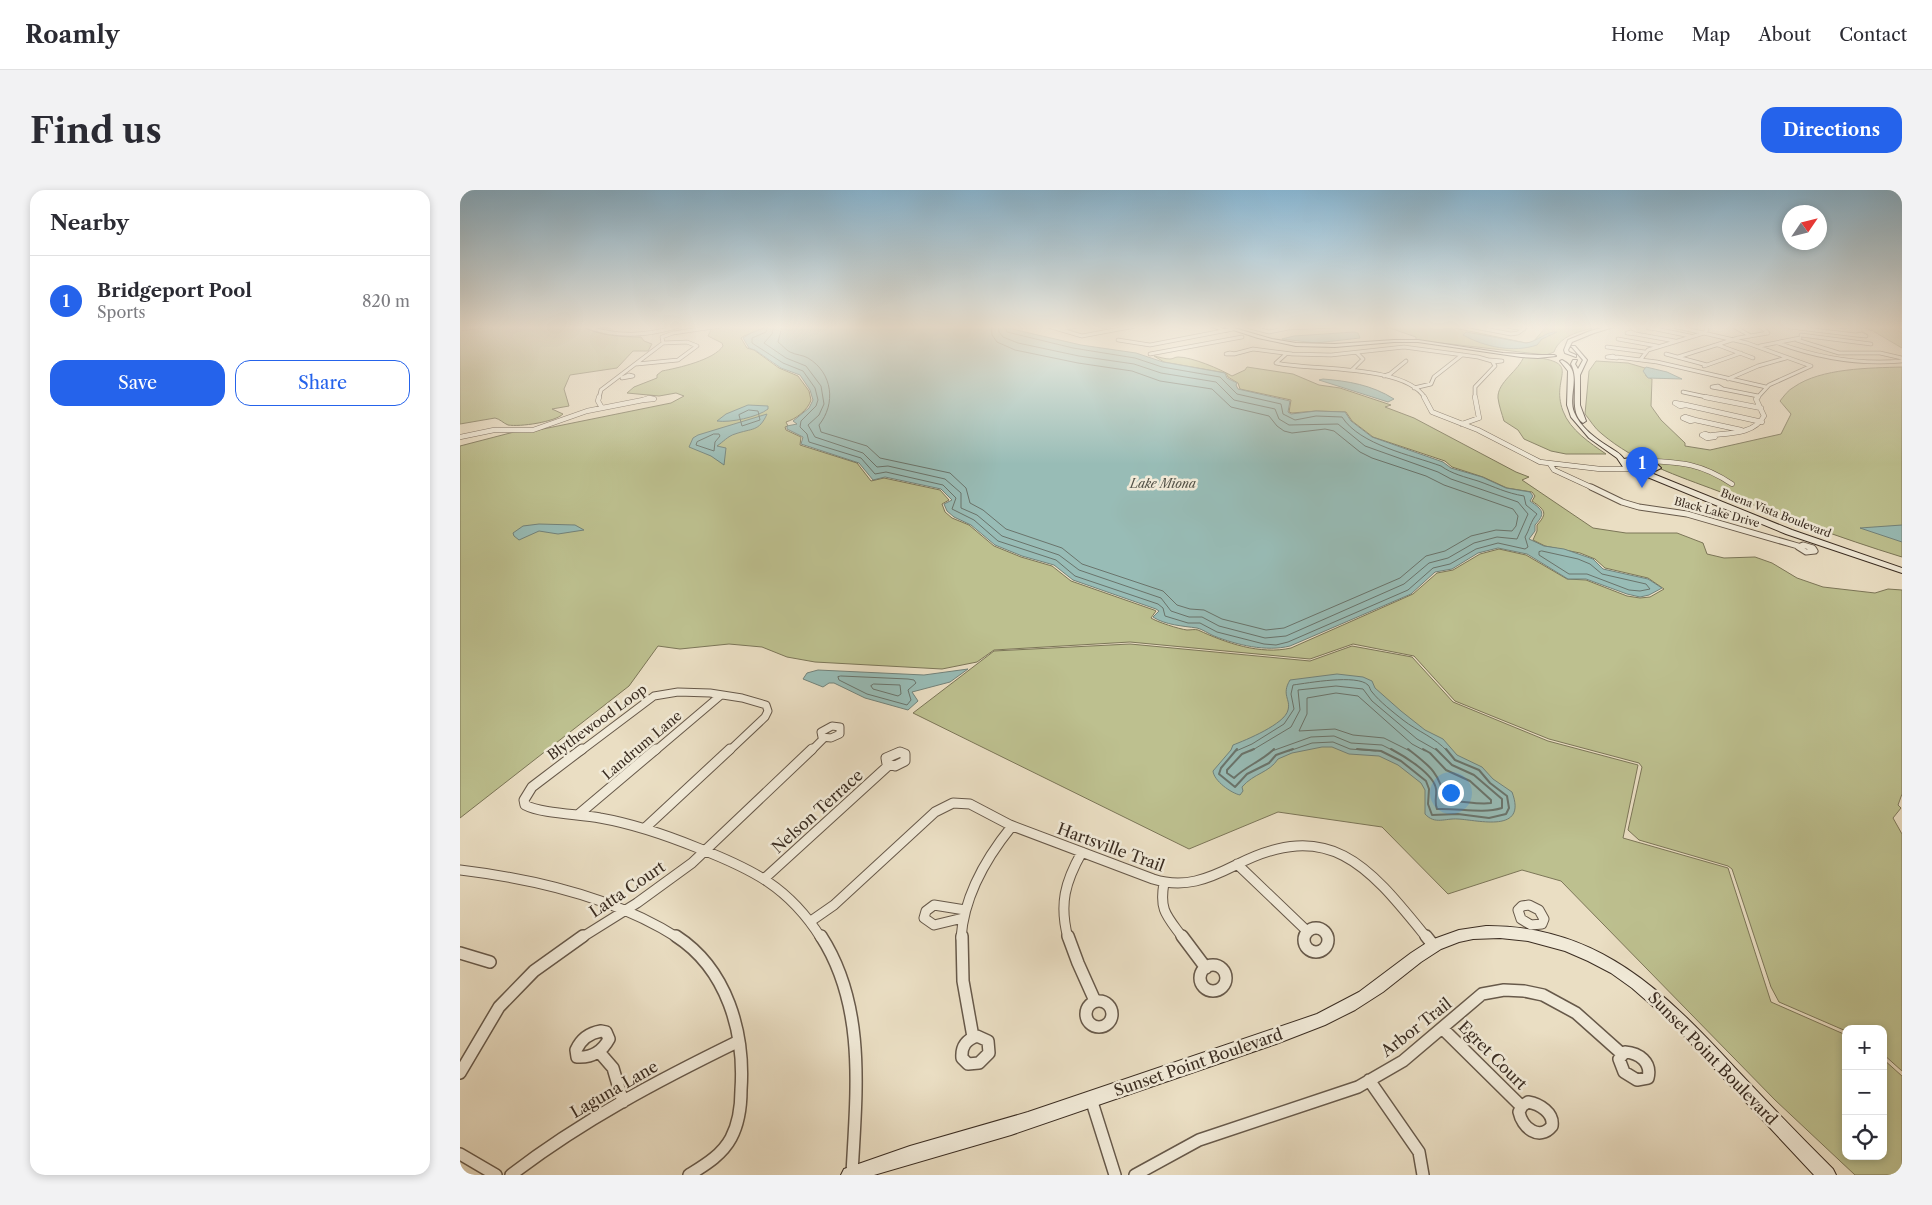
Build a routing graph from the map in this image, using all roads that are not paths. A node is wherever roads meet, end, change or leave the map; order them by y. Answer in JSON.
{"nodes":[{"id":1,"x":627,"y":372,"type":"edge"},
{"id":2,"x":1362,"y":372,"type":"edge"},
{"id":3,"x":1393,"y":372,"type":"edge"},
{"id":4,"x":1440,"y":372,"type":"edge"},
{"id":5,"x":1490,"y":372,"type":"edge"},
{"id":6,"x":1571,"y":372,"type":"edge"},
{"id":7,"x":1698,"y":372,"type":"edge"},
{"id":8,"x":1744,"y":372,"type":"edge"},
{"id":9,"x":1799,"y":372,"type":"edge"},
{"id":10,"x":1578,"y":374,"type":"edge"},
{"id":11,"x":1384,"y":376,"type":"junction"},
{"id":12,"x":1728,"y":379,"type":"junction"},
{"id":13,"x":1766,"y":387,"type":"junction"},
{"id":14,"x":1414,"y":388,"type":"junction"},
{"id":15,"x":1723,"y":389,"type":"dead end"},
{"id":16,"x":1678,"y":391,"type":"dead end"},
{"id":17,"x":1758,"y":396,"type":"junction"},
{"id":18,"x":643,"y":400,"type":"dead end"},
{"id":19,"x":1686,"y":405,"type":"dead end"},
{"id":20,"x":602,"y":408,"type":"junction"},
{"id":21,"x":1761,"y":408,"type":"junction"},
{"id":22,"x":1695,"y":420,"type":"dead end"},
{"id":23,"x":1762,"y":422,"type":"junction"},
{"id":24,"x":1462,"y":424,"type":"junction"},
{"id":25,"x":1743,"y":431,"type":"junction"},
{"id":26,"x":1712,"y":435,"type":"dead end"},
{"id":27,"x":460,"y":437,"type":"edge"},
{"id":28,"x":1633,"y":459,"type":"junction"},
{"id":29,"x":1623,"y":462,"type":"junction"},
{"id":30,"x":1647,"y":462,"type":"junction"},
{"id":31,"x":1676,"y":462,"type":"junction"},
{"id":32,"x":1550,"y":464,"type":"junction"},
{"id":33,"x":1581,"y":467,"type":"junction"},
{"id":34,"x":1657,"y":468,"type":"junction"},
{"id":35,"x":1629,"y":469,"type":"junction"},
{"id":36,"x":1644,"y":472,"type":"junction"},
{"id":37,"x":1732,"y":484,"type":"dead end"},
{"id":38,"x":1798,"y":546,"type":"dead end"},
{"id":39,"x":1902,"y":567,"type":"edge"},
{"id":40,"x":1902,"y":571,"type":"edge"},
{"id":41,"x":721,"y":695,"type":"junction"},
{"id":42,"x":824,"y":738,"type":"dead end"},
{"id":43,"x":889,"y":765,"type":"dead end"},
{"id":44,"x":579,"y":814,"type":"junction"},
{"id":45,"x":1012,"y":826,"type":"junction"},
{"id":46,"x":645,"y":828,"type":"junction"},
{"id":47,"x":706,"y":851,"type":"junction"},
{"id":48,"x":1082,"y":852,"type":"junction"},
{"id":49,"x":1237,"y":864,"type":"junction"},
{"id":50,"x":460,"y":870,"type":"edge"},
{"id":51,"x":765,"y":878,"type":"junction"},
{"id":52,"x":1164,"y":882,"type":"junction"},
{"id":53,"x":624,"y":911,"type":"junction"},
{"id":54,"x":811,"y":921,"type":"junction"},
{"id":55,"x":1306,"y":931,"type":"dead end"},
{"id":56,"x":1434,"y":946,"type":"junction"},
{"id":57,"x":460,"y":953,"type":"edge"},
{"id":58,"x":490,"y":962,"type":"dead end"},
{"id":59,"x":1206,"y":968,"type":"dead end"},
{"id":60,"x":1094,"y":1001,"type":"dead end"},
{"id":61,"x":1442,"y":1028,"type":"junction"},
{"id":62,"x":973,"y":1037,"type":"dead end"},
{"id":63,"x":739,"y":1041,"type":"junction"},
{"id":64,"x":600,"y":1053,"type":"dead end"},
{"id":65,"x":1622,"y":1054,"type":"dead end"},
{"id":66,"x":460,"y":1074,"type":"edge"},
{"id":67,"x":1369,"y":1080,"type":"junction"},
{"id":68,"x":1091,"y":1099,"type":"junction"},
{"id":69,"x":623,"y":1102,"type":"junction"},
{"id":70,"x":1521,"y":1106,"type":"dead end"},
{"id":71,"x":460,"y":1154,"type":"edge"},
{"id":72,"x":496,"y":1175,"type":"edge"},
{"id":73,"x":511,"y":1175,"type":"edge"},
{"id":74,"x":689,"y":1175,"type":"edge"},
{"id":75,"x":851,"y":1175,"type":"edge"},
{"id":76,"x":1115,"y":1175,"type":"edge"},
{"id":77,"x":1135,"y":1175,"type":"edge"},
{"id":78,"x":1423,"y":1175,"type":"edge"},
{"id":79,"x":1827,"y":1175,"type":"edge"}],
"edges":[{"from":1,"to":20,"type":"street"},
{"from":2,"to":11,"type":"street"},
{"from":3,"to":11,"type":"street"},
{"from":4,"to":14,"type":"street"},
{"from":5,"to":24,"type":"street"},
{"from":6,"to":29,"type":"main road"},
{"from":7,"to":12,"type":"street"},
{"from":8,"to":12,"type":"street"},
{"from":9,"to":13,"type":"street"},
{"from":10,"to":28,"type":"main road"},
{"from":11,"to":14,"type":"street"},
{"from":12,"to":13,"type":"street"},
{"from":13,"to":17,"type":"street"},
{"from":14,"to":24,"type":"street"},
{"from":15,"to":17,"type":"street"},
{"from":16,"to":21,"type":"street"},
{"from":17,"to":21,"type":"street"},
{"from":18,"to":20,"type":"street"},
{"from":19,"to":23,"type":"street"},
{"from":20,"to":27,"type":"street"},
{"from":21,"to":23,"type":"street"},
{"from":22,"to":25,"type":"street"},
{"from":23,"to":25,"type":"street"},
{"from":24,"to":32,"type":"street"},
{"from":25,"to":26,"type":"street"},
{"from":28,"to":29,"type":"main road"},
{"from":28,"to":30,"type":"main road","name":"Buena Vista Boulevard"},
{"from":29,"to":33,"type":"street"},
{"from":29,"to":35,"type":"main road"},
{"from":30,"to":31,"type":"street"},
{"from":30,"to":34,"type":"main road","name":"Buena Vista Boulevard"},
{"from":31,"to":34,"type":"street"},
{"from":31,"to":37,"type":"street"},
{"from":32,"to":33,"type":"street"},
{"from":32,"to":38,"type":"street","name":"Black Lake Drive"},
{"from":33,"to":35,"type":"street"},
{"from":34,"to":36,"type":"main road"},
{"from":34,"to":39,"type":"main road","name":"Buena Vista Boulevard"},
{"from":35,"to":36,"type":"main road"},
{"from":36,"to":40,"type":"main road","name":"Buena Vista Boulevard"},
{"from":41,"to":44,"type":"street","name":"Landrum Lane"},
{"from":41,"to":44,"type":"street","name":"Blythewood Loop"},
{"from":41,"to":46,"type":"street","name":"Blythewood Loop"},
{"from":42,"to":47,"type":"street","name":"Latta Court"},
{"from":43,"to":51,"type":"street","name":"Nelson Terrace"},
{"from":44,"to":46,"type":"street","name":"Blythewood Loop"},
{"from":45,"to":48,"type":"street","name":"Hartsville Trail"},
{"from":45,"to":54,"type":"street","name":"Hartsville Trail"},
{"from":45,"to":62,"type":"street"},
{"from":46,"to":47,"type":"street","name":"Blythewood Loop"},
{"from":47,"to":51,"type":"street","name":"Blythewood Loop"},
{"from":47,"to":53,"type":"street","name":"Latta Court"},
{"from":48,"to":52,"type":"street","name":"Hartsville Trail"},
{"from":48,"to":60,"type":"street"},
{"from":49,"to":52,"type":"street","name":"Hartsville Trail"},
{"from":49,"to":55,"type":"street"},
{"from":49,"to":56,"type":"street","name":"Hartsville Trail"},
{"from":50,"to":53,"type":"street"},
{"from":51,"to":54,"type":"street","name":"Blythewood Loop"},
{"from":52,"to":59,"type":"street"},
{"from":53,"to":63,"type":"street"},
{"from":53,"to":66,"type":"street","name":"Latta Court"},
{"from":54,"to":75,"type":"street","name":"Blythewood Loop"},
{"from":56,"to":68,"type":"main road","name":"Sunset Point Boulevard"},
{"from":56,"to":79,"type":"main road","name":"Sunset Point Boulevard"},
{"from":57,"to":58,"type":"street"},
{"from":61,"to":65,"type":"street","name":"Arbor Trail"},
{"from":61,"to":67,"type":"street","name":"Arbor Trail"},
{"from":61,"to":70,"type":"street","name":"Egret Court"},
{"from":63,"to":69,"type":"street","name":"Laguna Lane"},
{"from":63,"to":74,"type":"street"},
{"from":64,"to":69,"type":"street"},
{"from":67,"to":77,"type":"street","name":"Arbor Trail"},
{"from":67,"to":78,"type":"street"},
{"from":68,"to":75,"type":"main road","name":"Sunset Point Boulevard"},
{"from":68,"to":76,"type":"street"},
{"from":69,"to":73,"type":"street","name":"Laguna Lane"},
{"from":71,"to":72,"type":"street"}]}
